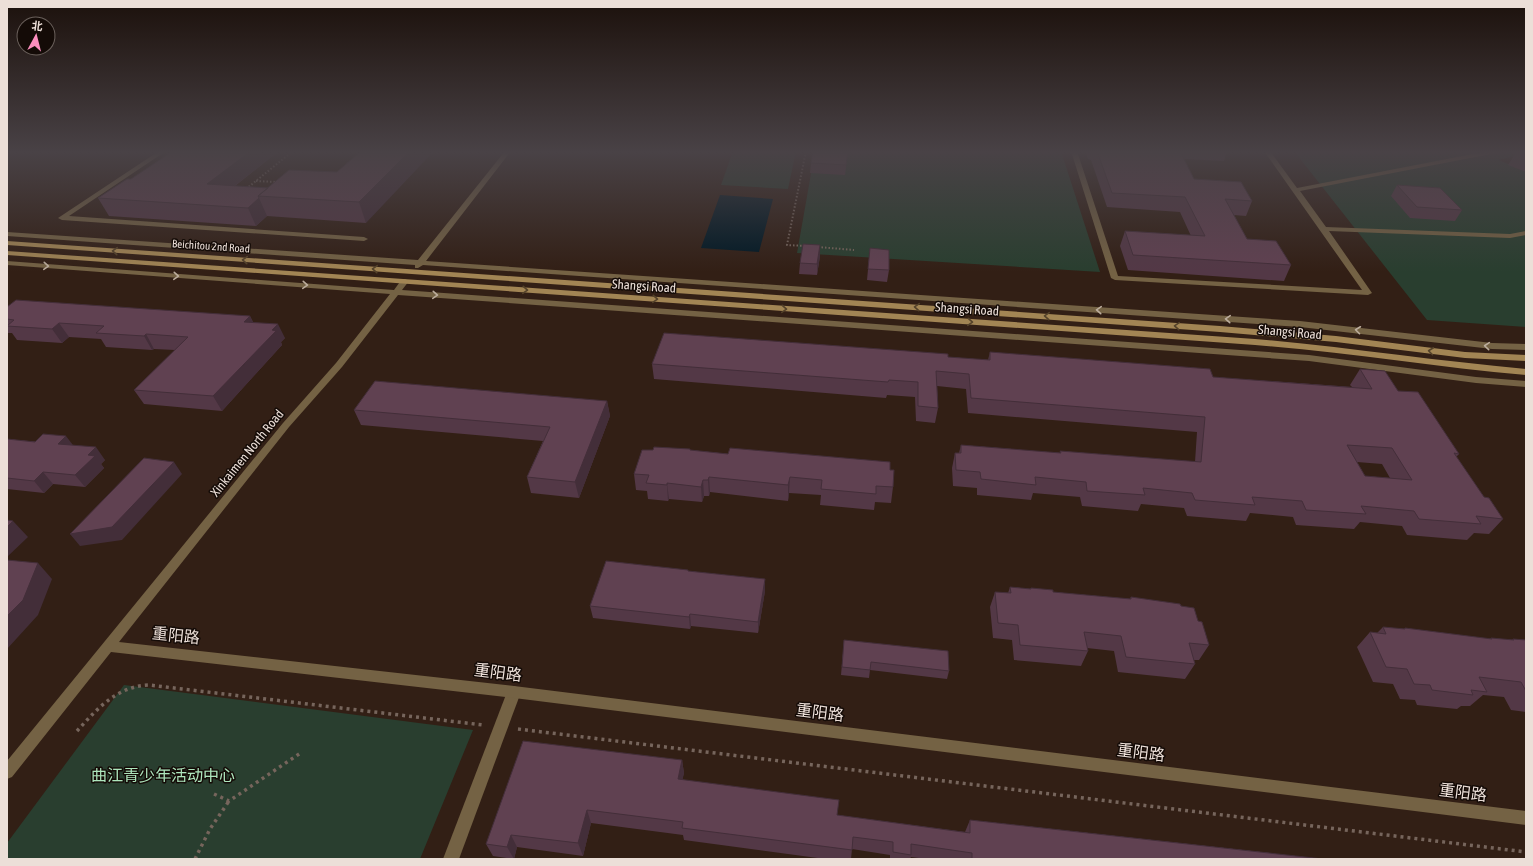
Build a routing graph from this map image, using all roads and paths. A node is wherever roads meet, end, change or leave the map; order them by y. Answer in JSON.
{"nodes":[{"id":1,"x":102,"y":191,"type":"edge"},
{"id":2,"x":476,"y":191,"type":"edge"},
{"id":3,"x":798,"y":191,"type":"edge"},
{"id":4,"x":1087,"y":191,"type":"edge"},
{"id":5,"x":1297,"y":191,"type":"edge"},
{"id":6,"x":1324,"y":229,"type":"junction"},
{"id":7,"x":1526,"y":233,"type":"edge"},
{"id":8,"x":7,"y":234,"type":"edge"},
{"id":9,"x":364,"y":239,"type":"dead end"},
{"id":10,"x":7,"y":243,"type":"edge"},
{"id":11,"x":810,"y":247,"type":"edge"},
{"id":12,"x":817,"y":247,"type":"edge"},
{"id":13,"x":854,"y":250,"type":"dead end"},
{"id":14,"x":7,"y":253,"type":"edge"},
{"id":15,"x":420,"y":262,"type":"junction"},
{"id":16,"x":7,"y":263,"type":"edge"},
{"id":17,"x":414,"y":271,"type":"junction"},
{"id":18,"x":405,"y":281,"type":"junction"},
{"id":19,"x":396,"y":292,"type":"junction"},
{"id":20,"x":1526,"y":347,"type":"edge"},
{"id":21,"x":1526,"y":358,"type":"edge"},
{"id":22,"x":1526,"y":372,"type":"edge"},
{"id":23,"x":1526,"y":384,"type":"edge"},
{"id":24,"x":108,"y":646,"type":"junction"},
{"id":25,"x":514,"y":692,"type":"junction"},
{"id":26,"x":500,"y":727,"type":"junction"},
{"id":27,"x":78,"y":731,"type":"dead end"},
{"id":28,"x":302,"y":752,"type":"dead end"},
{"id":29,"x":7,"y":772,"type":"edge"},
{"id":30,"x":214,"y":794,"type":"dead end"},
{"id":31,"x":228,"y":801,"type":"junction"},
{"id":32,"x":1526,"y":818,"type":"edge"},
{"id":33,"x":1526,"y":852,"type":"edge"},
{"id":34,"x":195,"y":859,"type":"edge"},
{"id":35,"x":451,"y":859,"type":"edge"}],
"edges":[{"from":1,"to":9,"type":"street"},
{"from":2,"to":15,"type":"street","name":"Xinkaimen North Road"},
{"from":3,"to":11,"type":"path"},
{"from":4,"to":6,"type":"street"},
{"from":5,"to":6,"type":"street"},
{"from":6,"to":7,"type":"street"},
{"from":8,"to":15,"type":"street"},
{"from":17,"to":10,"type":"main road","name":"Beichitou 2nd Road","one_way":true},
{"from":12,"to":13,"type":"path"},
{"from":14,"to":18,"type":"main road","name":"Beichitou 2nd Road"},
{"from":15,"to":17,"type":"street","name":"Xinkaimen North Road"},
{"from":20,"to":15,"type":"street","one_way":true},
{"from":16,"to":19,"type":"street","one_way":true},
{"from":17,"to":18,"type":"main road","name":"Xinkaimen North Road"},
{"from":21,"to":17,"type":"main road","name":"Shangsi Road","one_way":true},
{"from":18,"to":19,"type":"street","name":"Xinkaimen North Road"},
{"from":18,"to":22,"type":"main road","name":"Shangsi Road","one_way":true},
{"from":19,"to":23,"type":"street","one_way":true},
{"from":19,"to":24,"type":"street","name":"Xinkaimen North Road"},
{"from":24,"to":25,"type":"street","name":"重阳路"},
{"from":24,"to":29,"type":"street","name":"Xinkaimen North Road"},
{"from":25,"to":26,"type":"street"},
{"from":25,"to":32,"type":"street","name":"重阳路"},
{"from":26,"to":27,"type":"path"},
{"from":26,"to":33,"type":"path"},
{"from":26,"to":35,"type":"street"},
{"from":28,"to":31,"type":"path"},
{"from":30,"to":31,"type":"path"},
{"from":31,"to":34,"type":"path"}]}
